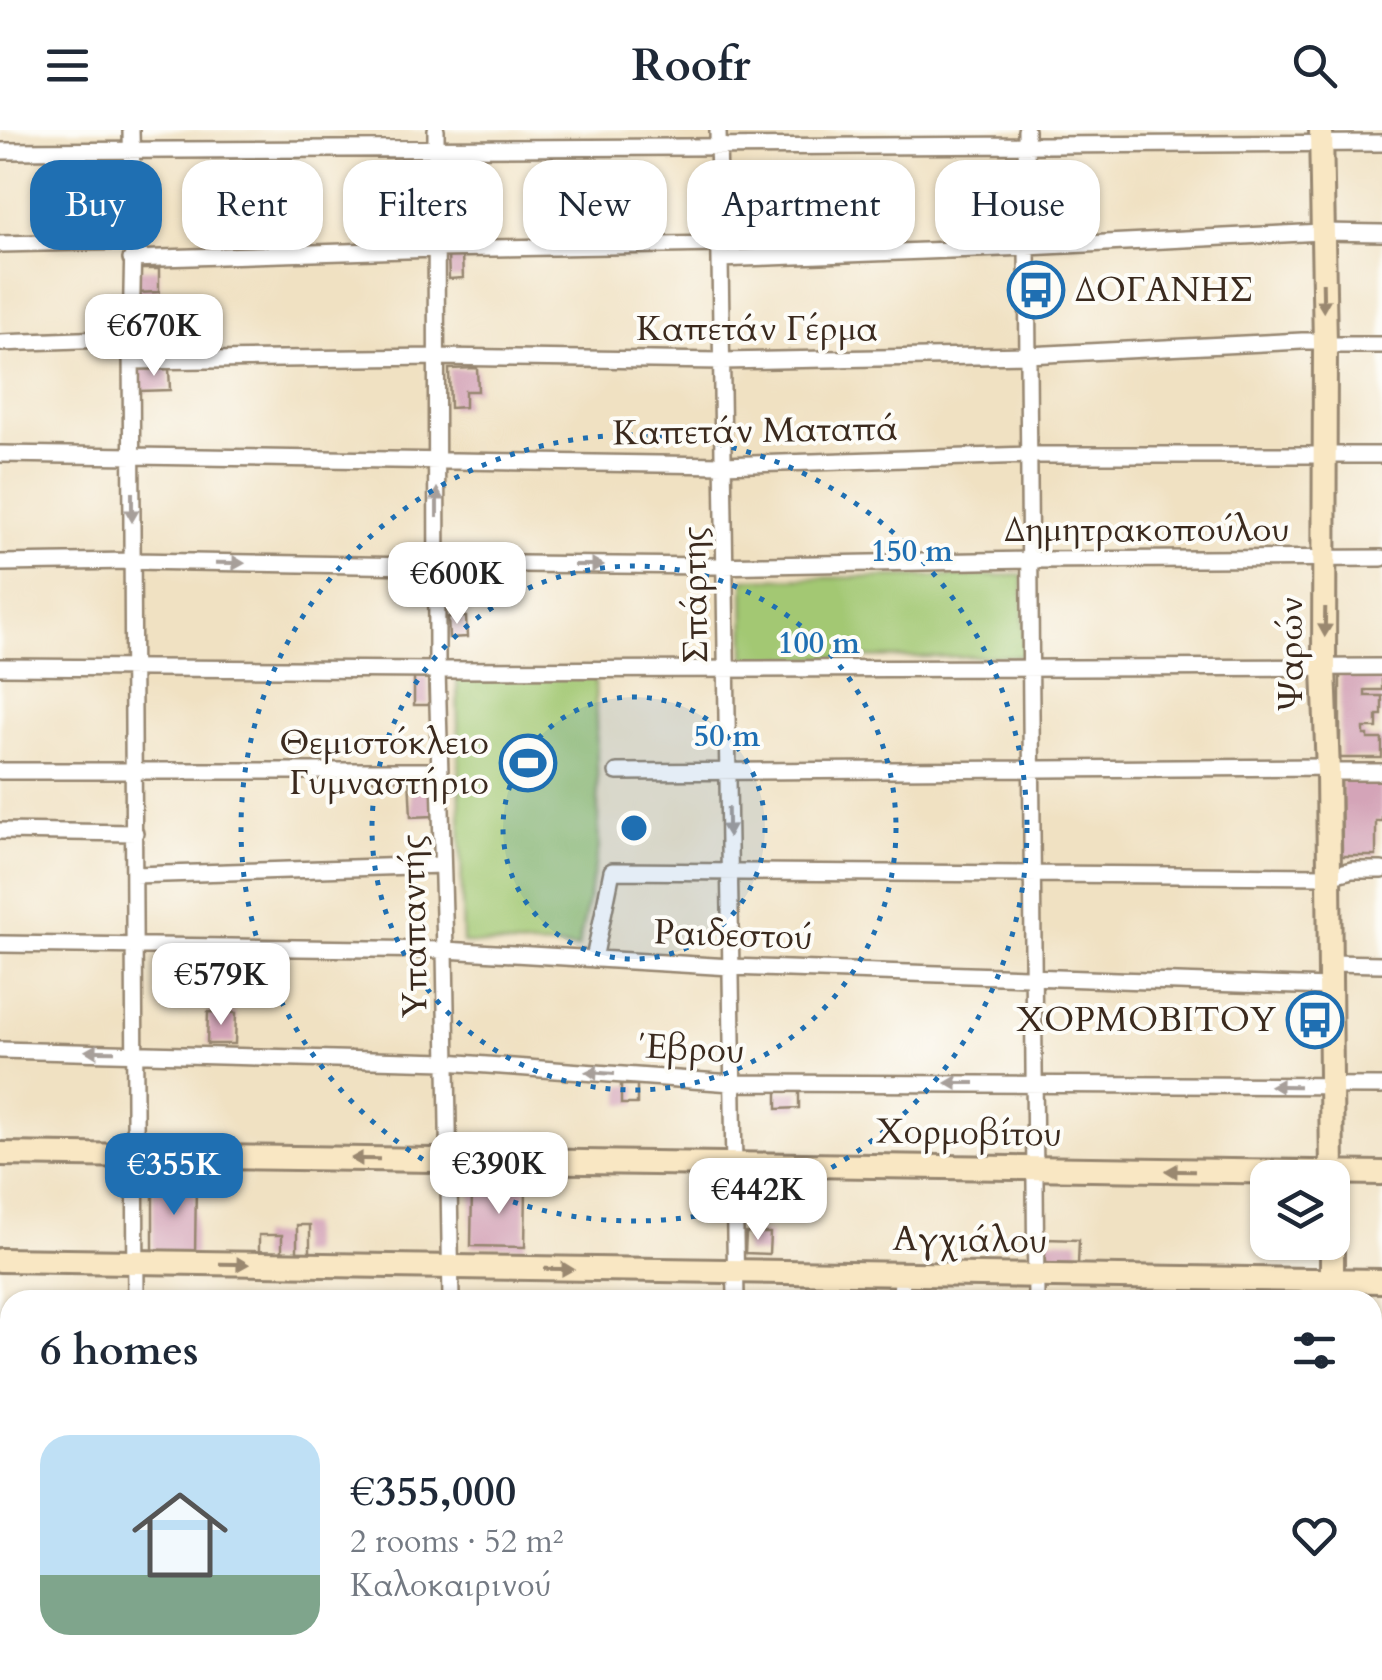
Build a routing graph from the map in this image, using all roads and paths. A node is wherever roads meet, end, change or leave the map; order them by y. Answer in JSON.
{"nodes":[{"id":1,"x":130,"y":130,"type":"edge"},
{"id":2,"x":436,"y":130,"type":"edge"},
{"id":3,"x":1321,"y":136,"type":"edge"},
{"id":4,"x":1026,"y":137,"type":"edge"},
{"id":5,"x":718,"y":138,"type":"edge"},
{"id":6,"x":1382,"y":142,"type":"edge"},
{"id":7,"x":436,"y":149,"type":"junction"},
{"id":8,"x":131,"y":150,"type":"junction"},
{"id":9,"x":0,"y":152,"type":"edge"},
{"id":10,"x":131,"y":160,"type":"edge"},
{"id":11,"x":436,"y":160,"type":"edge"},
{"id":12,"x":1322,"y":232,"type":"junction"},
{"id":13,"x":1382,"y":233,"type":"edge"},
{"id":14,"x":30,"y":243,"type":"edge"},
{"id":15,"x":1100,"y":243,"type":"edge"},
{"id":16,"x":0,"y":244,"type":"edge"},
{"id":17,"x":935,"y":248,"type":"edge"},
{"id":18,"x":132,"y":250,"type":"edge"},
{"id":19,"x":403,"y":250,"type":"edge"},
{"id":20,"x":437,"y":250,"type":"edge"},
{"id":21,"x":503,"y":250,"type":"edge"},
{"id":22,"x":1027,"y":250,"type":"edge"},
{"id":23,"x":720,"y":252,"type":"junction"},
{"id":24,"x":131,"y":258,"type":"junction"},
{"id":25,"x":131,"y":338,"type":"junction"},
{"id":26,"x":0,"y":343,"type":"edge"},
{"id":27,"x":1382,"y":344,"type":"edge"},
{"id":28,"x":1325,"y":346,"type":"junction"},
{"id":29,"x":1028,"y":355,"type":"junction"},
{"id":30,"x":437,"y":357,"type":"junction"},
{"id":31,"x":131,"y":361,"type":"junction"},
{"id":32,"x":722,"y":361,"type":"junction"},
{"id":33,"x":0,"y":454,"type":"edge"},
{"id":34,"x":132,"y":455,"type":"junction"},
{"id":35,"x":1029,"y":455,"type":"junction"},
{"id":36,"x":1324,"y":455,"type":"junction"},
{"id":37,"x":1382,"y":455,"type":"edge"},
{"id":38,"x":436,"y":462,"type":"junction"},
{"id":39,"x":723,"y":465,"type":"junction"},
{"id":40,"x":1382,"y":558,"type":"edge"},
{"id":41,"x":1326,"y":559,"type":"junction"},
{"id":42,"x":1030,"y":560,"type":"junction"},
{"id":43,"x":132,"y":561,"type":"junction"},
{"id":44,"x":0,"y":563,"type":"edge"},
{"id":45,"x":437,"y":564,"type":"junction"},
{"id":46,"x":724,"y":566,"type":"junction"},
{"id":47,"x":0,"y":667,"type":"edge"},
{"id":48,"x":1382,"y":667,"type":"edge"},
{"id":49,"x":133,"y":668,"type":"junction"},
{"id":50,"x":1031,"y":668,"type":"junction"},
{"id":51,"x":1324,"y":668,"type":"junction"},
{"id":52,"x":726,"y":669,"type":"junction"},
{"id":53,"x":438,"y":670,"type":"junction"},
{"id":54,"x":1327,"y":769,"type":"junction"},
{"id":55,"x":133,"y":770,"type":"junction"},
{"id":56,"x":440,"y":770,"type":"junction"},
{"id":57,"x":1032,"y":770,"type":"junction"},
{"id":58,"x":0,"y":771,"type":"edge"},
{"id":59,"x":617,"y":772,"type":"dead end"},
{"id":60,"x":728,"y":772,"type":"junction"},
{"id":61,"x":1382,"y":772,"type":"edge"},
{"id":62,"x":0,"y":832,"type":"edge"},
{"id":63,"x":135,"y":833,"type":"junction"},
{"id":64,"x":442,"y":865,"type":"junction"},
{"id":65,"x":1382,"y":870,"type":"edge"},
{"id":66,"x":729,"y":871,"type":"junction"},
{"id":67,"x":134,"y":874,"type":"junction"},
{"id":68,"x":1032,"y":874,"type":"junction"},
{"id":69,"x":1328,"y":876,"type":"junction"},
{"id":70,"x":0,"y":944,"type":"edge"},
{"id":71,"x":134,"y":946,"type":"junction"},
{"id":72,"x":446,"y":950,"type":"junction"},
{"id":73,"x":594,"y":959,"type":"junction"},
{"id":74,"x":1382,"y":964,"type":"edge"},
{"id":75,"x":731,"y":967,"type":"junction"},
{"id":76,"x":1330,"y":975,"type":"junction"},
{"id":77,"x":1033,"y":976,"type":"junction"},
{"id":78,"x":0,"y":1050,"type":"edge"},
{"id":79,"x":135,"y":1052,"type":"junction"},
{"id":80,"x":446,"y":1062,"type":"junction"},
{"id":81,"x":732,"y":1083,"type":"junction"},
{"id":82,"x":1034,"y":1083,"type":"junction"},
{"id":83,"x":1382,"y":1086,"type":"edge"},
{"id":84,"x":1331,"y":1087,"type":"junction"},
{"id":85,"x":0,"y":1154,"type":"edge"},
{"id":86,"x":135,"y":1156,"type":"junction"},
{"id":87,"x":448,"y":1160,"type":"junction"},
{"id":88,"x":1332,"y":1160,"type":"edge"},
{"id":89,"x":734,"y":1164,"type":"junction"},
{"id":90,"x":1035,"y":1169,"type":"junction"},
{"id":91,"x":1250,"y":1173,"type":"edge"},
{"id":92,"x":1382,"y":1174,"type":"edge"},
{"id":93,"x":1350,"y":1175,"type":"edge"},
{"id":94,"x":0,"y":1260,"type":"edge"},
{"id":95,"x":1332,"y":1260,"type":"edge"},
{"id":96,"x":136,"y":1262,"type":"junction"},
{"id":97,"x":451,"y":1267,"type":"junction"},
{"id":98,"x":735,"y":1271,"type":"junction"},
{"id":99,"x":903,"y":1274,"type":"junction"},
{"id":100,"x":1035,"y":1276,"type":"junction"},
{"id":101,"x":1382,"y":1281,"type":"edge"},
{"id":102,"x":136,"y":1290,"type":"edge"},
{"id":103,"x":451,"y":1290,"type":"edge"},
{"id":104,"x":736,"y":1290,"type":"edge"},
{"id":105,"x":901,"y":1290,"type":"edge"},
{"id":106,"x":1036,"y":1290,"type":"edge"},
{"id":107,"x":1332,"y":1290,"type":"edge"}],
"edges":[{"from":1,"to":8,"type":"street"},
{"from":2,"to":7,"type":"street","name":"Υπαπαντής"},
{"from":3,"to":4,"type":"street"},
{"from":3,"to":6,"type":"street"},
{"from":3,"to":12,"type":"main road","name":"Ψαρών"},
{"from":4,"to":5,"type":"street"},
{"from":5,"to":7,"type":"street"},
{"from":5,"to":23,"type":"street","name":"Σπάρτης"},
{"from":7,"to":8,"type":"street"},
{"from":7,"to":11,"type":"street","name":"Υπαπαντής"},
{"from":8,"to":9,"type":"street"},
{"from":8,"to":10,"type":"street"},
{"from":12,"to":13,"type":"street"},
{"from":12,"to":15,"type":"street"},
{"from":12,"to":28,"type":"main road","name":"Ψαρών","one_way":true},
{"from":14,"to":16,"type":"street"},
{"from":17,"to":23,"type":"street"},
{"from":18,"to":24,"type":"street"},
{"from":19,"to":24,"type":"street"},
{"from":20,"to":30,"type":"street","name":"Υπαπαντής"},
{"from":21,"to":23,"type":"street"},
{"from":22,"to":29,"type":"street"},
{"from":23,"to":32,"type":"street","name":"Σπάρτης"},
{"from":24,"to":25,"type":"street"},
{"from":25,"to":26,"type":"street"},
{"from":25,"to":31,"type":"street"},
{"from":27,"to":28,"type":"street","name":"Καπετάν Γέρμα"},
{"from":28,"to":29,"type":"street","name":"Καπετάν Γέρμα"},
{"from":28,"to":36,"type":"main road","name":"Ψαρών"},
{"from":29,"to":32,"type":"street","name":"Καπετάν Γέρμα"},
{"from":29,"to":35,"type":"street"},
{"from":30,"to":31,"type":"street","name":"Καπετάν Γέρμα"},
{"from":30,"to":32,"type":"street","name":"Καπετάν Γέρμα"},
{"from":30,"to":38,"type":"street","name":"Υπαπαντής"},
{"from":31,"to":34,"type":"street"},
{"from":32,"to":39,"type":"street","name":"Σπάρτης"},
{"from":33,"to":34,"type":"street","name":"Καπετάν Ματαπά"},
{"from":34,"to":38,"type":"street","name":"Καπετάν Ματαπά"},
{"from":34,"to":43,"type":"street","one_way":true},
{"from":35,"to":36,"type":"street","name":"Καπετάν Ματαπά"},
{"from":35,"to":39,"type":"street","name":"Καπετάν Ματαπά"},
{"from":35,"to":42,"type":"street"},
{"from":36,"to":37,"type":"street","name":"Καπετάν Ματαπά"},
{"from":36,"to":41,"type":"main road","name":"Ψαρών"},
{"from":38,"to":39,"type":"street","name":"Καπετάν Ματαπά"},
{"from":45,"to":38,"type":"street","name":"Υπαπαντής","one_way":true},
{"from":39,"to":46,"type":"street","name":"Σπάρτης"},
{"from":40,"to":41,"type":"street","name":"Δημητρακοπούλου"},
{"from":41,"to":42,"type":"street","name":"Δημητρακοπούλου"},
{"from":41,"to":51,"type":"main road","name":"Ψαρών","one_way":true},
{"from":42,"to":46,"type":"street","name":"Δημητρακοπούλου"},
{"from":42,"to":50,"type":"street"},
{"from":43,"to":44,"type":"street","name":"Δημητρακοπούλου"},
{"from":43,"to":45,"type":"street","name":"Δημητρακοπούλου","one_way":true},
{"from":43,"to":49,"type":"street"},
{"from":45,"to":46,"type":"street","name":"Δημητρακοπούλου","one_way":true},
{"from":45,"to":53,"type":"street","name":"Υπαπαντής"},
{"from":46,"to":52,"type":"street","name":"Σπάρτης"},
{"from":47,"to":49,"type":"street"},
{"from":48,"to":51,"type":"street"},
{"from":49,"to":53,"type":"street"},
{"from":49,"to":55,"type":"street"},
{"from":50,"to":51,"type":"street"},
{"from":50,"to":52,"type":"street"},
{"from":50,"to":57,"type":"street"},
{"from":51,"to":54,"type":"main road","name":"Ψαρών"},
{"from":52,"to":53,"type":"street"},
{"from":52,"to":60,"type":"street","name":"Σπάρτης"},
{"from":53,"to":56,"type":"street","name":"Υπαπαντής"},
{"from":54,"to":57,"type":"street"},
{"from":54,"to":61,"type":"street"},
{"from":54,"to":69,"type":"main road","name":"Ψαρών"},
{"from":55,"to":56,"type":"street"},
{"from":55,"to":58,"type":"street"},
{"from":55,"to":63,"type":"street"},
{"from":56,"to":64,"type":"street","name":"Υπαπαντής"},
{"from":57,"to":60,"type":"street"},
{"from":57,"to":68,"type":"street"},
{"from":59,"to":60,"type":"street"},
{"from":60,"to":66,"type":"street","name":"Σπάρτης","one_way":true},
{"from":62,"to":63,"type":"street"},
{"from":63,"to":67,"type":"street"},
{"from":64,"to":67,"type":"street"},
{"from":64,"to":72,"type":"street","name":"Υπαπαντής"},
{"from":65,"to":69,"type":"street"},
{"from":66,"to":68,"type":"street"},
{"from":66,"to":73,"type":"street"},
{"from":66,"to":75,"type":"street","name":"Σπάρτης"},
{"from":67,"to":71,"type":"street"},
{"from":68,"to":69,"type":"street"},
{"from":68,"to":77,"type":"street"},
{"from":69,"to":76,"type":"main road","name":"Ψαρών"},
{"from":70,"to":71,"type":"street","name":"Ραιδεστού"},
{"from":71,"to":72,"type":"street","name":"Ραιδεστού"},
{"from":71,"to":79,"type":"street"},
{"from":72,"to":73,"type":"street","name":"Ραιδεστού"},
{"from":72,"to":80,"type":"street","name":"Υπαπαντής"},
{"from":73,"to":75,"type":"street","name":"Ραιδεστού"},
{"from":74,"to":76,"type":"street","name":"Ραιδεστού"},
{"from":75,"to":77,"type":"street","name":"Ραιδεστού"},
{"from":75,"to":81,"type":"street","name":"Σπάρτης"},
{"from":76,"to":77,"type":"street","name":"Ραιδεστού"},
{"from":76,"to":84,"type":"main road","name":"Ψαρών"},
{"from":77,"to":82,"type":"street"},
{"from":79,"to":78,"type":"street","name":"Έβρου","one_way":true},
{"from":79,"to":80,"type":"street","name":"Έβρου"},
{"from":79,"to":86,"type":"street"},
{"from":81,"to":80,"type":"street","name":"Έβρου","one_way":true},
{"from":80,"to":87,"type":"street","name":"Υπαπαντής"},
{"from":82,"to":81,"type":"street","name":"Έβρου","one_way":true},
{"from":81,"to":89,"type":"street","name":"Σπάρτης"},
{"from":84,"to":82,"type":"street","name":"Έβρου","one_way":true},
{"from":82,"to":90,"type":"street"},
{"from":83,"to":84,"type":"street","name":"Έβρου"},
{"from":84,"to":88,"type":"main road","name":"Ψαρών"},
{"from":85,"to":86,"type":"main road","name":"Χορμοβίτου"},
{"from":87,"to":86,"type":"main road","name":"Χορμοβίτου","one_way":true},
{"from":86,"to":96,"type":"street"},
{"from":87,"to":89,"type":"main road","name":"Χορμοβίτου"},
{"from":87,"to":97,"type":"street","name":"Υπαπαντής"},
{"from":89,"to":90,"type":"main road","name":"Χορμοβίτου"},
{"from":89,"to":98,"type":"street","name":"Σπάρτης"},
{"from":91,"to":90,"type":"main road","name":"Χορμοβίτου","one_way":true},
{"from":90,"to":100,"type":"street"},
{"from":92,"to":93,"type":"main road","name":"Χορμοβίτου"},
{"from":94,"to":96,"type":"main road","name":"Αγχιάλου"},
{"from":95,"to":107,"type":"main road"},
{"from":96,"to":97,"type":"main road","name":"Αγχιάλου","one_way":true},
{"from":96,"to":102,"type":"street"},
{"from":97,"to":98,"type":"main road","name":"Αγχιάλου","one_way":true},
{"from":97,"to":103,"type":"street","name":"Υπαπαντής"},
{"from":98,"to":99,"type":"main road","name":"Αγχιάλου"},
{"from":98,"to":104,"type":"street","name":"Σπάρτης"},
{"from":99,"to":100,"type":"main road","name":"Αγχιάλου"},
{"from":99,"to":105,"type":"street"},
{"from":100,"to":106,"type":"street"},
{"from":100,"to":107,"type":"main road","name":"Αγχιάλου"},
{"from":101,"to":107,"type":"main road","name":"Αγχιάλου"}]}
